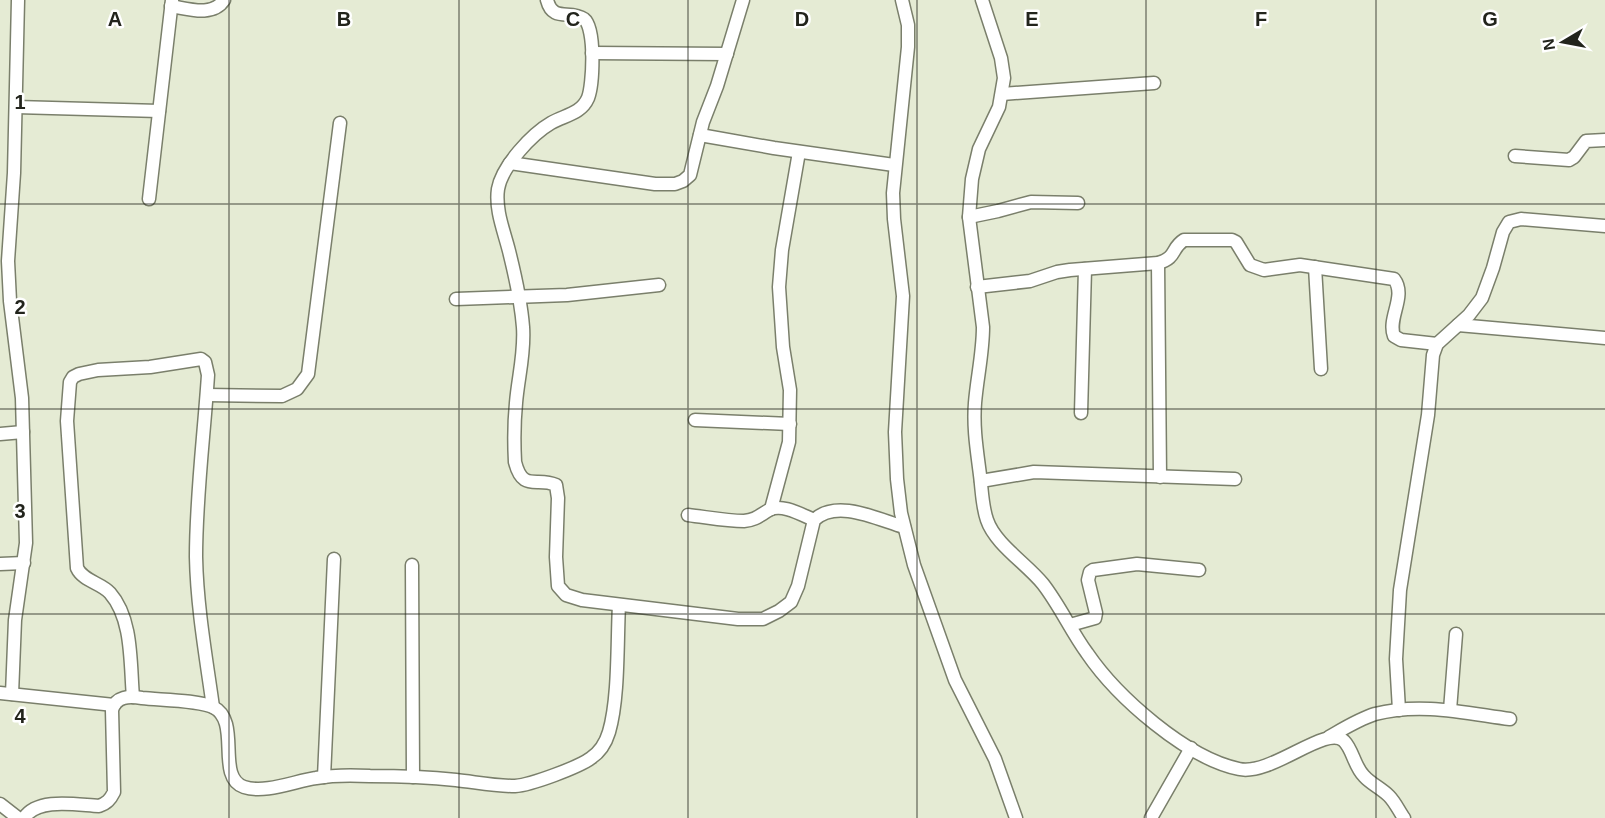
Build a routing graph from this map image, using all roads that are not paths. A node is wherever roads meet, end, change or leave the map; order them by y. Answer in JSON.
{"nodes":[{"id":1,"x":18,"y":0,"type":"edge"},
{"id":2,"x":224,"y":0,"type":"edge"},
{"id":3,"x":547,"y":0,"type":"edge"},
{"id":4,"x":743,"y":0,"type":"edge"},
{"id":5,"x":902,"y":0,"type":"edge"},
{"id":6,"x":982,"y":0,"type":"edge"},
{"id":7,"x":172,"y":3,"type":"edge"},
{"id":8,"x":592,"y":53,"type":"junction"},
{"id":9,"x":727,"y":54,"type":"junction"},
{"id":10,"x":1154,"y":83,"type":"dead end"},
{"id":11,"x":1002,"y":94,"type":"junction"},
{"id":12,"x":16,"y":107,"type":"junction"},
{"id":13,"x":159,"y":111,"type":"junction"},
{"id":14,"x":340,"y":123,"type":"dead end"},
{"id":15,"x":700,"y":135,"type":"junction"},
{"id":16,"x":1605,"y":140,"type":"edge"},
{"id":17,"x":799,"y":152,"type":"junction"},
{"id":18,"x":1515,"y":156,"type":"dead end"},
{"id":19,"x":510,"y":163,"type":"junction"},
{"id":20,"x":894,"y":165,"type":"junction"},
{"id":21,"x":149,"y":199,"type":"dead end"},
{"id":22,"x":1078,"y":203,"type":"dead end"},
{"id":23,"x":6,"y":210,"type":"edge"},
{"id":24,"x":969,"y":217,"type":"junction"},
{"id":25,"x":1605,"y":226,"type":"edge"},
{"id":26,"x":1158,"y":263,"type":"junction"},
{"id":27,"x":1315,"y":267,"type":"junction"},
{"id":28,"x":1085,"y":269,"type":"junction"},
{"id":29,"x":659,"y":285,"type":"dead end"},
{"id":30,"x":977,"y":287,"type":"junction"},
{"id":31,"x":519,"y":297,"type":"junction"},
{"id":32,"x":456,"y":299,"type":"dead end"},
{"id":33,"x":1458,"y":325,"type":"junction"},
{"id":34,"x":1605,"y":338,"type":"edge"},
{"id":35,"x":1437,"y":344,"type":"junction"},
{"id":36,"x":1321,"y":369,"type":"dead end"},
{"id":37,"x":207,"y":395,"type":"junction"},
{"id":38,"x":1081,"y":413,"type":"dead end"},
{"id":39,"x":695,"y":420,"type":"dead end"},
{"id":40,"x":790,"y":424,"type":"junction"},
{"id":41,"x":23,"y":432,"type":"junction"},
{"id":42,"x":0,"y":434,"type":"edge"},
{"id":43,"x":1160,"y":477,"type":"junction"},
{"id":44,"x":1235,"y":479,"type":"dead end"},
{"id":45,"x":981,"y":481,"type":"junction"},
{"id":46,"x":771,"y":509,"type":"junction"},
{"id":47,"x":688,"y":515,"type":"dead end"},
{"id":48,"x":814,"y":519,"type":"junction"},
{"id":49,"x":904,"y":527,"type":"junction"},
{"id":50,"x":334,"y":559,"type":"dead end"},
{"id":51,"x":24,"y":563,"type":"junction"},
{"id":52,"x":0,"y":564,"type":"edge"},
{"id":53,"x":412,"y":566,"type":"dead end"},
{"id":54,"x":1199,"y":570,"type":"dead end"},
{"id":55,"x":619,"y":606,"type":"junction"},
{"id":56,"x":1070,"y":625,"type":"junction"},
{"id":57,"x":1456,"y":634,"type":"dead end"},
{"id":58,"x":6,"y":694,"type":"edge"},
{"id":59,"x":133,"y":697,"type":"junction"},
{"id":60,"x":114,"y":705,"type":"junction"},
{"id":61,"x":213,"y":707,"type":"junction"},
{"id":62,"x":1398,"y":710,"type":"junction"},
{"id":63,"x":1450,"y":710,"type":"junction"},
{"id":64,"x":1510,"y":719,"type":"dead end"},
{"id":65,"x":1328,"y":737,"type":"junction"},
{"id":66,"x":1191,"y":748,"type":"junction"},
{"id":67,"x":324,"y":777,"type":"junction"},
{"id":68,"x":412,"y":777,"type":"junction"},
{"id":69,"x":0,"y":804,"type":"edge"},
{"id":70,"x":18,"y":818,"type":"edge"},
{"id":71,"x":24,"y":818,"type":"edge"},
{"id":72,"x":1016,"y":818,"type":"edge"},
{"id":73,"x":1151,"y":818,"type":"edge"},
{"id":74,"x":1404,"y":818,"type":"edge"}],
"edges":[{"from":1,"to":12,"type":"street"},
{"from":2,"to":7,"type":"street"},
{"from":3,"to":8,"type":"street"},
{"from":4,"to":9,"type":"street"},
{"from":5,"to":20,"type":"street"},
{"from":6,"to":11,"type":"street"},
{"from":7,"to":13,"type":"street"},
{"from":8,"to":9,"type":"street"},
{"from":8,"to":19,"type":"street"},
{"from":9,"to":15,"type":"street"},
{"from":10,"to":11,"type":"street"},
{"from":11,"to":24,"type":"street"},
{"from":12,"to":13,"type":"street"},
{"from":12,"to":23,"type":"street"},
{"from":13,"to":21,"type":"street"},
{"from":14,"to":37,"type":"street"},
{"from":15,"to":17,"type":"street"},
{"from":15,"to":19,"type":"street"},
{"from":16,"to":18,"type":"street"},
{"from":17,"to":20,"type":"street"},
{"from":17,"to":40,"type":"street"},
{"from":19,"to":31,"type":"street"},
{"from":20,"to":49,"type":"street"},
{"from":22,"to":24,"type":"street"},
{"from":23,"to":41,"type":"street"},
{"from":24,"to":30,"type":"street"},
{"from":25,"to":33,"type":"street"},
{"from":26,"to":27,"type":"street"},
{"from":26,"to":28,"type":"street"},
{"from":26,"to":43,"type":"street"},
{"from":27,"to":35,"type":"street"},
{"from":27,"to":36,"type":"street"},
{"from":28,"to":30,"type":"street"},
{"from":28,"to":38,"type":"street"},
{"from":29,"to":31,"type":"street"},
{"from":30,"to":45,"type":"street"},
{"from":31,"to":32,"type":"street"},
{"from":31,"to":55,"type":"street"},
{"from":33,"to":34,"type":"street"},
{"from":33,"to":35,"type":"street"},
{"from":35,"to":62,"type":"street"},
{"from":37,"to":59,"type":"street"},
{"from":37,"to":61,"type":"street"},
{"from":39,"to":40,"type":"street"},
{"from":40,"to":46,"type":"street"},
{"from":41,"to":42,"type":"street"},
{"from":41,"to":51,"type":"street"},
{"from":43,"to":44,"type":"street"},
{"from":43,"to":45,"type":"street"},
{"from":45,"to":56,"type":"street"},
{"from":46,"to":47,"type":"street"},
{"from":46,"to":48,"type":"street"},
{"from":48,"to":49,"type":"street"},
{"from":48,"to":55,"type":"street"},
{"from":49,"to":72,"type":"street"},
{"from":50,"to":67,"type":"street"},
{"from":51,"to":52,"type":"street"},
{"from":51,"to":58,"type":"street"},
{"from":53,"to":68,"type":"street"},
{"from":54,"to":56,"type":"street"},
{"from":55,"to":68,"type":"street"},
{"from":56,"to":66,"type":"street"},
{"from":57,"to":63,"type":"street"},
{"from":58,"to":60,"type":"street"},
{"from":59,"to":60,"type":"street"},
{"from":59,"to":61,"type":"street"},
{"from":60,"to":71,"type":"street"},
{"from":61,"to":67,"type":"street"},
{"from":62,"to":63,"type":"street"},
{"from":62,"to":65,"type":"street"},
{"from":63,"to":64,"type":"street"},
{"from":65,"to":66,"type":"street"},
{"from":65,"to":74,"type":"street"},
{"from":66,"to":73,"type":"street"},
{"from":67,"to":68,"type":"street"},
{"from":69,"to":70,"type":"street"}]}
